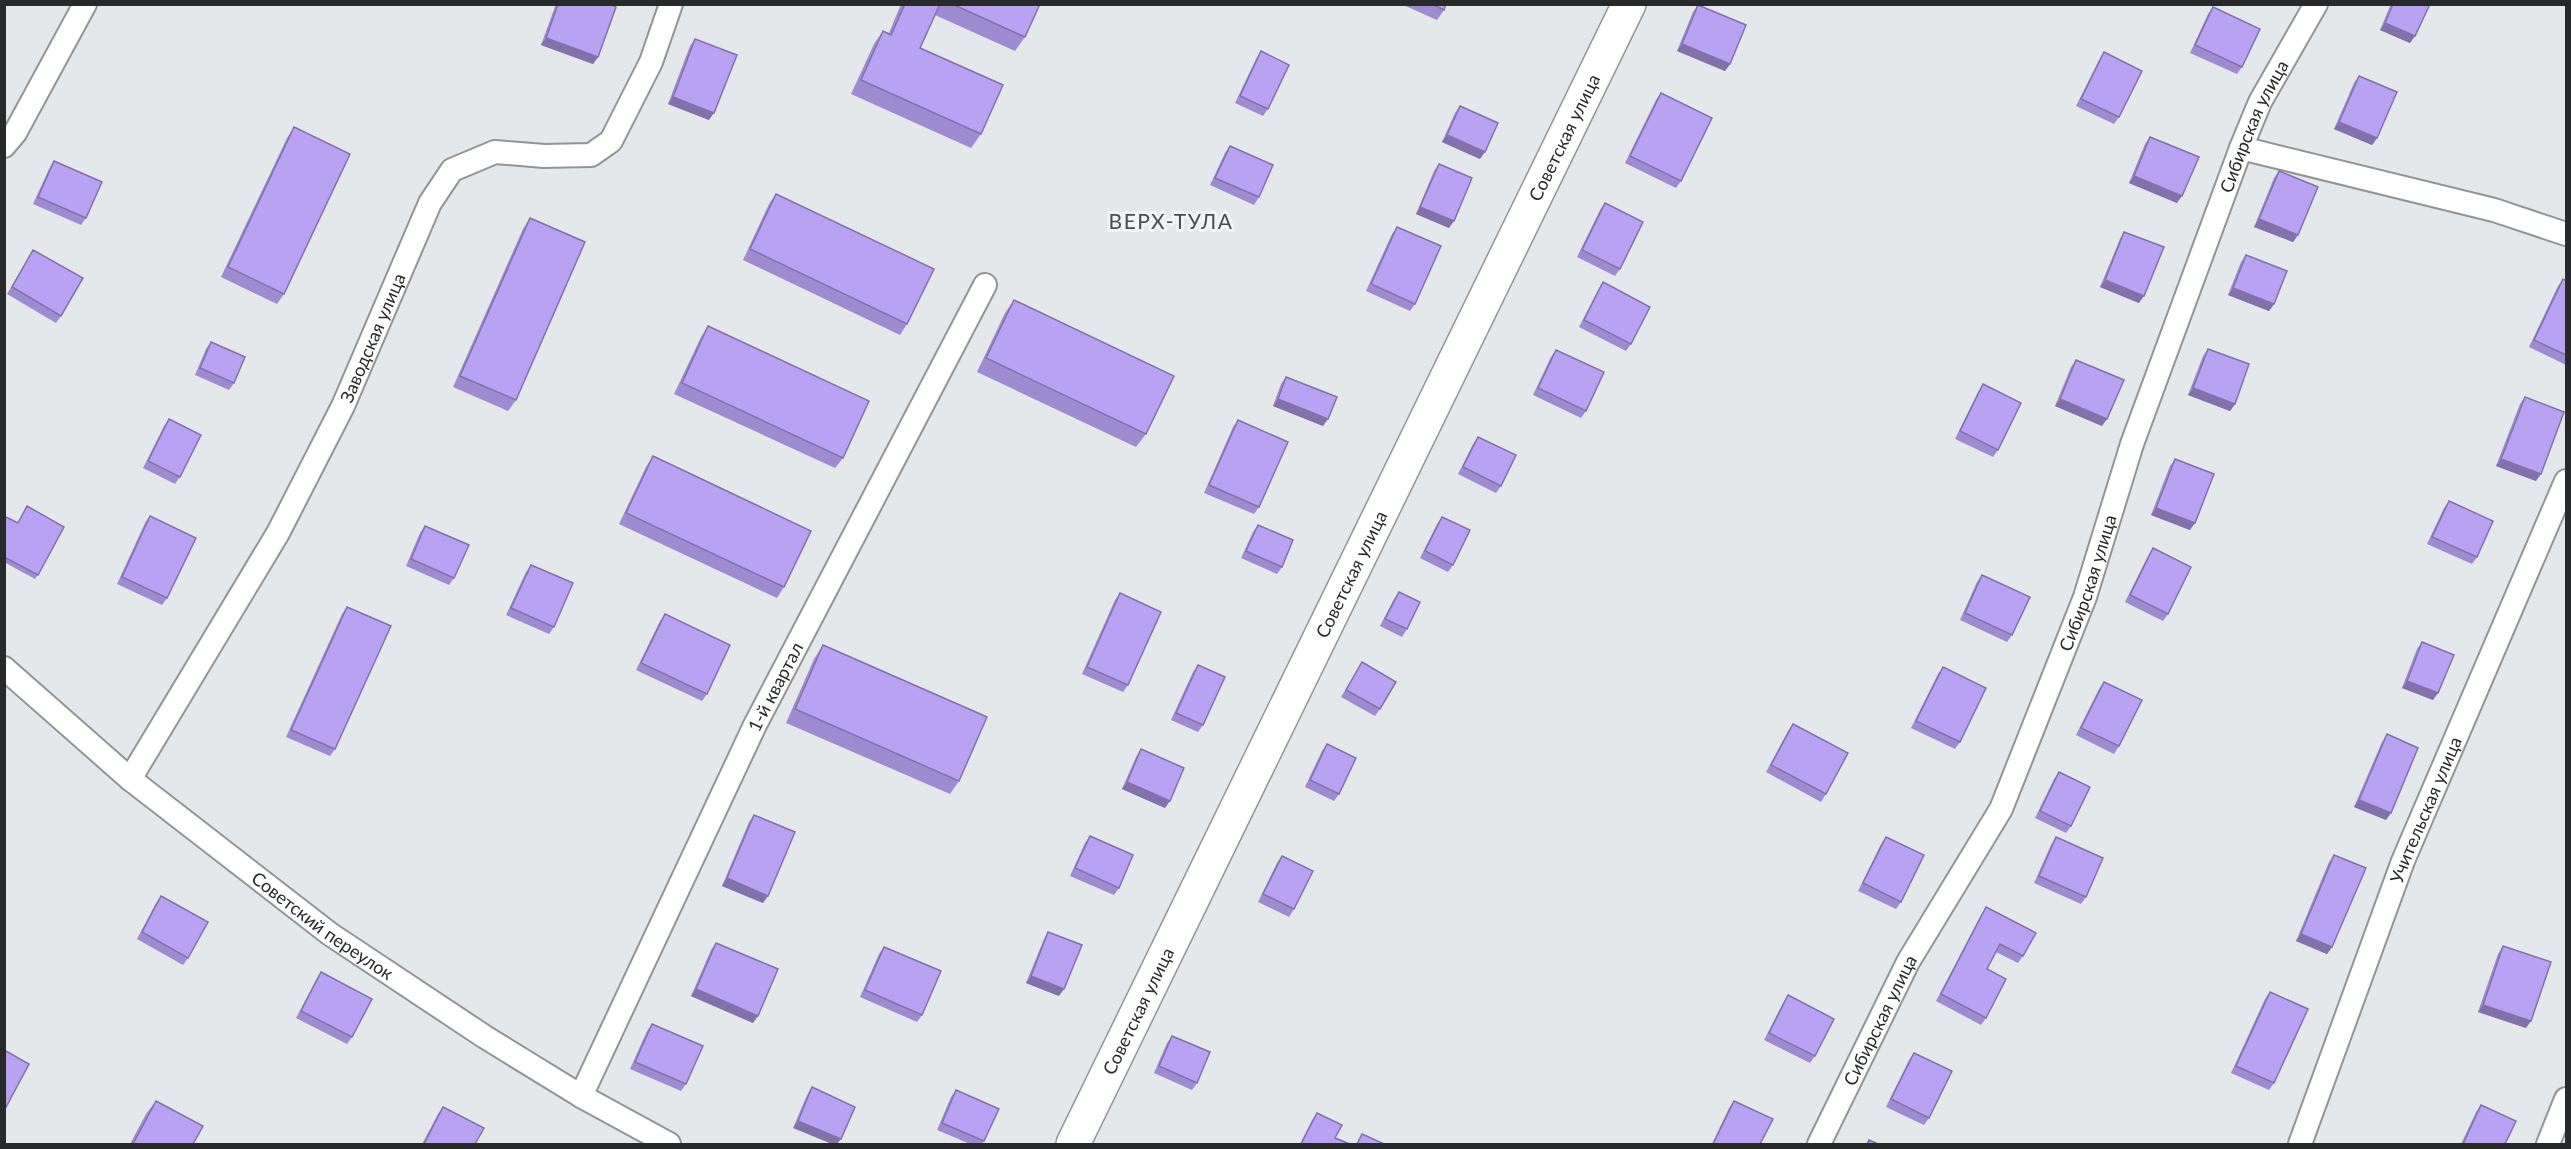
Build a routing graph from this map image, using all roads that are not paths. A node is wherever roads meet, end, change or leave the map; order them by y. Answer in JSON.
{"nodes":[{"id":1,"x":85,"y":4,"type":"edge"},
{"id":2,"x":672,"y":4,"type":"edge"},
{"id":3,"x":1629,"y":4,"type":"edge"},
{"id":4,"x":2316,"y":4,"type":"edge"},
{"id":5,"x":4,"y":146,"type":"edge"},
{"id":6,"x":2241,"y":148,"type":"junction"},
{"id":7,"x":2566,"y":234,"type":"edge"},
{"id":8,"x":985,"y":285,"type":"dead end"},
{"id":9,"x":2566,"y":481,"type":"edge"},
{"id":10,"x":4,"y":668,"type":"edge"},
{"id":11,"x":129,"y":779,"type":"junction"},
{"id":12,"x":581,"y":1096,"type":"junction"},
{"id":13,"x":2566,"y":1099,"type":"edge"},
{"id":14,"x":669,"y":1144,"type":"edge"},
{"id":15,"x":1073,"y":1144,"type":"edge"},
{"id":16,"x":1819,"y":1144,"type":"edge"},
{"id":17,"x":2300,"y":1144,"type":"edge"},
{"id":18,"x":2548,"y":1144,"type":"edge"}],
"edges":[{"from":1,"to":5,"type":"street"},
{"from":2,"to":11,"type":"street","name":"Заводская улица"},
{"from":3,"to":15,"type":"main road","name":"Советская улица"},
{"from":4,"to":6,"type":"street","name":"Сибирская улица"},
{"from":6,"to":7,"type":"street"},
{"from":6,"to":16,"type":"street","name":"Сибирская улица"},
{"from":8,"to":12,"type":"street","name":"1-й квартал"},
{"from":9,"to":17,"type":"street","name":"Учительская улица"},
{"from":10,"to":11,"type":"street","name":"Советский переулок"},
{"from":11,"to":12,"type":"street","name":"Советский переулок"},
{"from":12,"to":14,"type":"street","name":"Советский переулок"},
{"from":13,"to":18,"type":"street"}]}
